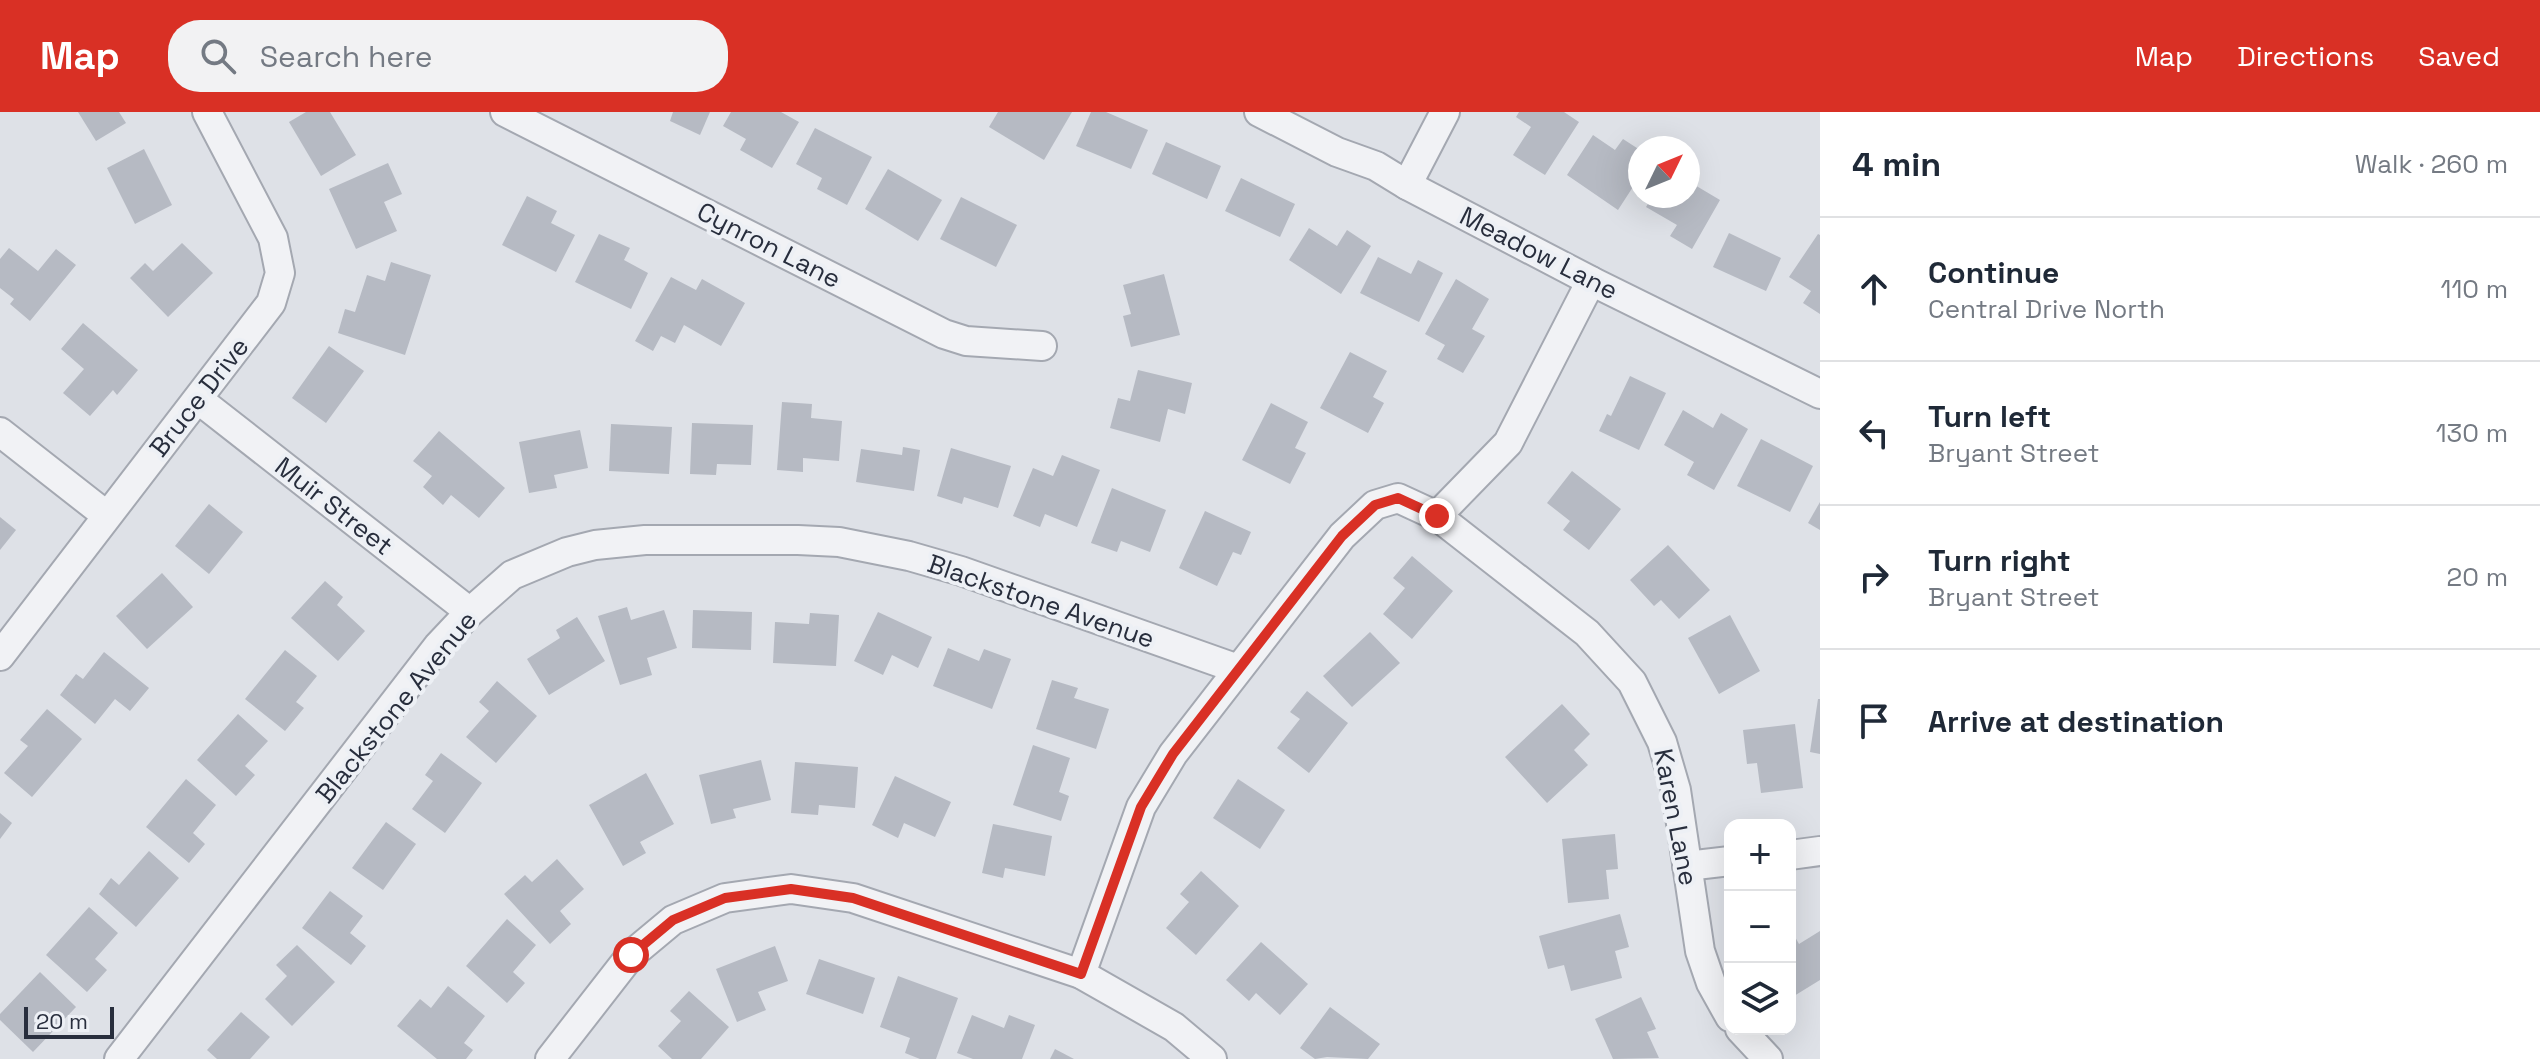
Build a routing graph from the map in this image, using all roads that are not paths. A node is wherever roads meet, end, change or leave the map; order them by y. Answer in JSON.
{"nodes":[{"id":1,"x":207,"y":112,"type":"edge"},
{"id":2,"x":505,"y":112,"type":"edge"},
{"id":3,"x":1259,"y":112,"type":"edge"},
{"id":4,"x":1445,"y":112,"type":"edge"},
{"id":5,"x":1407,"y":185,"type":"junction"},
{"id":6,"x":1591,"y":281,"type":"junction"},
{"id":7,"x":1042,"y":346,"type":"dead end"},
{"id":8,"x":1820,"y":394,"type":"edge"},
{"id":9,"x":199,"y":400,"type":"junction"},
{"id":10,"x":0,"y":432,"type":"edge"},
{"id":11,"x":106,"y":515,"type":"junction"},
{"id":12,"x":1437,"y":516,"type":"junction"},
{"id":13,"x":470,"y":612,"type":"junction"},
{"id":14,"x":0,"y":656,"type":"edge"},
{"id":15,"x":1238,"y":669,"type":"junction"},
{"id":16,"x":1820,"y":851,"type":"edge"},
{"id":17,"x":1796,"y":854,"type":"edge"},
{"id":18,"x":1724,"y":862,"type":"edge"},
{"id":19,"x":1687,"y":866,"type":"junction"},
{"id":20,"x":1081,"y":974,"type":"junction"},
{"id":21,"x":1724,"y":1006,"type":"edge"},
{"id":22,"x":1746,"y":1035,"type":"edge"},
{"id":23,"x":119,"y":1059,"type":"edge"},
{"id":24,"x":550,"y":1059,"type":"edge"},
{"id":25,"x":1212,"y":1059,"type":"edge"},
{"id":26,"x":1768,"y":1059,"type":"edge"}],
"edges":[{"from":1,"to":9,"type":"street","name":"Bruce Drive"},
{"from":2,"to":7,"type":"street","name":"Cynron Lane"},
{"from":3,"to":5,"type":"street","name":"Meadow Lane"},
{"from":4,"to":5,"type":"street"},
{"from":5,"to":6,"type":"street","name":"Meadow Lane"},
{"from":6,"to":8,"type":"street","name":"Meadow Lane"},
{"from":6,"to":12,"type":"street"},
{"from":9,"to":11,"type":"street","name":"Bruce Drive"},
{"from":9,"to":13,"type":"street","name":"Muir Street"},
{"from":10,"to":11,"type":"street"},
{"from":11,"to":14,"type":"street","name":"Bruce Drive"},
{"from":12,"to":15,"type":"street","name":"Karen Lane"},
{"from":12,"to":19,"type":"street","name":"Karen Lane"},
{"from":13,"to":15,"type":"street","name":"Blackstone Avenue"},
{"from":13,"to":23,"type":"street","name":"Blackstone Avenue"},
{"from":15,"to":20,"type":"street","name":"Karen Lane"},
{"from":16,"to":17,"type":"street"},
{"from":18,"to":19,"type":"street"},
{"from":19,"to":21,"type":"street","name":"Karen Lane"},
{"from":20,"to":24,"type":"street"},
{"from":20,"to":25,"type":"street"},
{"from":22,"to":26,"type":"street"}]}
